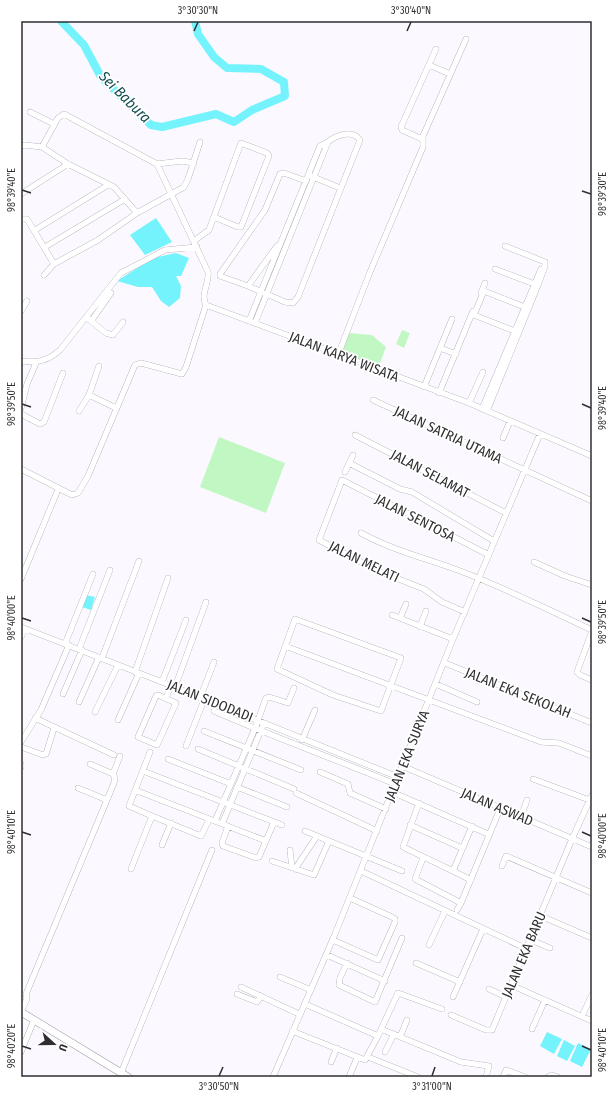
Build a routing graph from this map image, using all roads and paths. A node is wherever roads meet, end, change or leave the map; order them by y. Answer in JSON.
{"nodes":[{"id":1,"x":466,"y":39,"type":"dead end"},
{"id":2,"x":436,"y":49,"type":"dead end"},
{"id":3,"x":429,"y":65,"type":"junction"},
{"id":4,"x":450,"y":74,"type":"junction"},
{"id":5,"x":30,"y":112,"type":"dead end"},
{"id":6,"x":54,"y":124,"type":"junction"},
{"id":7,"x":422,"y":139,"type":"junction"},
{"id":8,"x":200,"y":142,"type":"dead end"},
{"id":9,"x":21,"y":146,"type":"edge"},
{"id":10,"x":42,"y":147,"type":"junction"},
{"id":11,"x":194,"y":163,"type":"junction"},
{"id":12,"x":68,"y":164,"type":"junction"},
{"id":13,"x":157,"y":164,"type":"junction"},
{"id":14,"x":311,"y":176,"type":"junction"},
{"id":15,"x":306,"y":181,"type":"junction"},
{"id":16,"x":108,"y":185,"type":"junction"},
{"id":17,"x":340,"y":188,"type":"junction"},
{"id":18,"x":21,"y":194,"type":"edge"},
{"id":19,"x":171,"y":195,"type":"junction"},
{"id":20,"x":125,"y":199,"type":"junction"},
{"id":21,"x":137,"y":213,"type":"junction"},
{"id":22,"x":214,"y":217,"type":"junction"},
{"id":23,"x":21,"y":219,"type":"edge"},
{"id":24,"x":35,"y":230,"type":"junction"},
{"id":25,"x":284,"y":236,"type":"junction"},
{"id":26,"x":195,"y":240,"type":"junction"},
{"id":27,"x":505,"y":246,"type":"dead end"},
{"id":28,"x":45,"y":247,"type":"junction"},
{"id":29,"x":197,"y":247,"type":"junction"},
{"id":30,"x":54,"y":264,"type":"junction"},
{"id":31,"x":495,"y":269,"type":"dead end"},
{"id":32,"x":44,"y":275,"type":"dead end"},
{"id":33,"x":485,"y":283,"type":"dead end"},
{"id":34,"x":536,"y":285,"type":"junction"},
{"id":35,"x":248,"y":286,"type":"junction"},
{"id":36,"x":263,"y":292,"type":"junction"},
{"id":37,"x":111,"y":293,"type":"dead end"},
{"id":38,"x":27,"y":301,"type":"dead end"},
{"id":39,"x":206,"y":305,"type":"junction"},
{"id":40,"x":526,"y":308,"type":"junction"},
{"id":41,"x":21,"y":311,"type":"edge"},
{"id":42,"x":86,"y":317,"type":"junction"},
{"id":43,"x":452,"y":319,"type":"dead end"},
{"id":44,"x":92,"y":320,"type":"junction"},
{"id":45,"x":123,"y":322,"type":"dead end"},
{"id":46,"x":252,"y":322,"type":"junction"},
{"id":47,"x":516,"y":332,"type":"junction"},
{"id":48,"x":440,"y":348,"type":"junction"},
{"id":49,"x":456,"y":354,"type":"junction"},
{"id":50,"x":338,"y":355,"type":"junction"},
{"id":51,"x":21,"y":361,"type":"edge"},
{"id":52,"x":36,"y":363,"type":"junction"},
{"id":53,"x":99,"y":366,"type":"dead end"},
{"id":54,"x":483,"y":372,"type":"dead end"},
{"id":55,"x":63,"y":373,"type":"dead end"},
{"id":56,"x":424,"y":387,"type":"junction"},
{"id":57,"x":439,"y":393,"type":"junction"},
{"id":58,"x":89,"y":395,"type":"junction"},
{"id":59,"x":373,"y":400,"type":"dead end"},
{"id":60,"x":469,"y":403,"type":"junction"},
{"id":61,"x":21,"y":408,"type":"edge"},
{"id":62,"x":116,"y":408,"type":"junction"},
{"id":63,"x":484,"y":410,"type":"junction"},
{"id":64,"x":79,"y":411,"type":"dead end"},
{"id":65,"x":21,"y":414,"type":"edge"},
{"id":66,"x":510,"y":422,"type":"junction"},
{"id":67,"x":540,"y":434,"type":"junction"},
{"id":68,"x":355,"y":435,"type":"dead end"},
{"id":69,"x":503,"y":438,"type":"dead end"},
{"id":70,"x":353,"y":455,"type":"dead end"},
{"id":71,"x":592,"y":456,"type":"edge"},
{"id":72,"x":349,"y":463,"type":"junction"},
{"id":73,"x":21,"y":469,"type":"edge"},
{"id":74,"x":524,"y":471,"type":"junction"},
{"id":75,"x":345,"y":472,"type":"dead end"},
{"id":76,"x":342,"y":480,"type":"joint"},
{"id":77,"x":57,"y":492,"type":"dead end"},
{"id":78,"x":592,"y":501,"type":"edge"},
{"id":79,"x":506,"y":513,"type":"junction"},
{"id":80,"x":361,"y":533,"type":"dead end"},
{"id":81,"x":494,"y":541,"type":"junction"},
{"id":82,"x":488,"y":555,"type":"junction"},
{"id":83,"x":139,"y":560,"type":"dead end"},
{"id":84,"x":534,"y":562,"type":"dead end"},
{"id":85,"x":110,"y":570,"type":"dead end"},
{"id":86,"x":93,"y":574,"type":"dead end"},
{"id":87,"x":168,"y":578,"type":"dead end"},
{"id":88,"x":21,"y":579,"type":"edge"},
{"id":89,"x":478,"y":579,"type":"junction"},
{"id":90,"x":592,"y":585,"type":"edge"},
{"id":91,"x":206,"y":602,"type":"dead end"},
{"id":92,"x":406,"y":604,"type":"dead end"},
{"id":93,"x":426,"y":611,"type":"dead end"},
{"id":94,"x":466,"y":612,"type":"junction"},
{"id":95,"x":392,"y":615,"type":"dead end"},
{"id":96,"x":400,"y":618,"type":"junction"},
{"id":97,"x":186,"y":620,"type":"dead end"},
{"id":98,"x":420,"y":627,"type":"junction"},
{"id":99,"x":23,"y":628,"type":"edge"},
{"id":100,"x":592,"y":631,"type":"edge"},
{"id":101,"x":21,"y":637,"type":"edge"},
{"id":102,"x":453,"y":639,"type":"junction"},
{"id":103,"x":67,"y":645,"type":"junction"},
{"id":104,"x":590,"y":645,"type":"edge"},
{"id":105,"x":285,"y":646,"type":"junction"},
{"id":106,"x":80,"y":650,"type":"junction"},
{"id":107,"x":100,"y":658,"type":"junction"},
{"id":108,"x":214,"y":662,"type":"dead end"},
{"id":109,"x":445,"y":662,"type":"junction"},
{"id":110,"x":118,"y":664,"type":"junction"},
{"id":111,"x":137,"y":672,"type":"junction"},
{"id":112,"x":592,"y":680,"type":"edge"},
{"id":113,"x":162,"y":682,"type":"junction"},
{"id":114,"x":436,"y":684,"type":"junction"},
{"id":115,"x":173,"y":686,"type":"junction"},
{"id":116,"x":392,"y":687,"type":"junction"},
{"id":117,"x":294,"y":688,"type":"dead end"},
{"id":118,"x":63,"y":694,"type":"dead end"},
{"id":119,"x":166,"y":698,"type":"junction"},
{"id":120,"x":202,"y":699,"type":"junction"},
{"id":121,"x":430,"y":701,"type":"junction"},
{"id":122,"x":79,"y":702,"type":"dead end"},
{"id":123,"x":477,"y":702,"type":"dead end"},
{"id":124,"x":315,"y":710,"type":"dead end"},
{"id":125,"x":214,"y":711,"type":"dead end"},
{"id":126,"x":95,"y":712,"type":"dead end"},
{"id":127,"x":35,"y":718,"type":"junction"},
{"id":128,"x":118,"y":720,"type":"dead end"},
{"id":129,"x":261,"y":722,"type":"junction"},
{"id":130,"x":592,"y":723,"type":"edge"},
{"id":131,"x":54,"y":728,"type":"junction"},
{"id":132,"x":257,"y":730,"type":"junction"},
{"id":133,"x":204,"y":731,"type":"dead end"},
{"id":134,"x":302,"y":740,"type":"junction"},
{"id":135,"x":21,"y":742,"type":"edge"},
{"id":136,"x":186,"y":746,"type":"dead end"},
{"id":137,"x":21,"y":747,"type":"edge"},
{"id":138,"x":249,"y":748,"type":"junction"},
{"id":139,"x":198,"y":749,"type":"dead end"},
{"id":140,"x":150,"y":752,"type":"dead end"},
{"id":141,"x":114,"y":755,"type":"dead end"},
{"id":142,"x":120,"y":756,"type":"dead end"},
{"id":143,"x":592,"y":756,"type":"edge"},
{"id":144,"x":168,"y":759,"type":"dead end"},
{"id":145,"x":90,"y":764,"type":"dead end"},
{"id":146,"x":402,"y":766,"type":"junction"},
{"id":147,"x":241,"y":768,"type":"junction"},
{"id":148,"x":300,"y":770,"type":"dead end"},
{"id":149,"x":143,"y":771,"type":"junction"},
{"id":150,"x":320,"y":772,"type":"dead end"},
{"id":151,"x":113,"y":774,"type":"junction"},
{"id":152,"x":398,"y":777,"type":"junction"},
{"id":153,"x":533,"y":779,"type":"dead end"},
{"id":154,"x":231,"y":784,"type":"junction"},
{"id":155,"x":395,"y":784,"type":"junction"},
{"id":156,"x":237,"y":787,"type":"junction"},
{"id":157,"x":78,"y":788,"type":"dead end"},
{"id":158,"x":135,"y":790,"type":"junction"},
{"id":159,"x":392,"y":792,"type":"junction"},
{"id":160,"x":591,"y":799,"type":"edge"},
{"id":161,"x":107,"y":800,"type":"junction"},
{"id":162,"x":527,"y":800,"type":"dead end"},
{"id":163,"x":223,"y":802,"type":"junction"},
{"id":164,"x":420,"y":804,"type":"junction"},
{"id":165,"x":230,"y":805,"type":"junction"},
{"id":166,"x":287,"y":807,"type":"dead end"},
{"id":167,"x":386,"y":809,"type":"junction"},
{"id":168,"x":500,"y":809,"type":"junction"},
{"id":169,"x":152,"y":816,"type":"junction"},
{"id":170,"x":521,"y":816,"type":"junction"},
{"id":171,"x":212,"y":820,"type":"junction"},
{"id":172,"x":274,"y":822,"type":"junction"},
{"id":173,"x":171,"y":823,"type":"junction"},
{"id":174,"x":222,"y":824,"type":"junction"},
{"id":175,"x":282,"y":825,"type":"dead end"},
{"id":176,"x":228,"y":826,"type":"junction"},
{"id":177,"x":410,"y":826,"type":"junction"},
{"id":178,"x":472,"y":826,"type":"junction"},
{"id":179,"x":304,"y":830,"type":"dead end"},
{"id":180,"x":377,"y":831,"type":"junction"},
{"id":181,"x":488,"y":834,"type":"junction"},
{"id":182,"x":317,"y":836,"type":"junction"},
{"id":183,"x":572,"y":839,"type":"junction"},
{"id":184,"x":266,"y":841,"type":"junction"},
{"id":185,"x":329,"y":841,"type":"junction"},
{"id":186,"x":162,"y":845,"type":"dead end"},
{"id":187,"x":462,"y":848,"type":"junction"},
{"id":188,"x":592,"y":848,"type":"edge"},
{"id":189,"x":212,"y":850,"type":"dead end"},
{"id":190,"x":290,"y":850,"type":"dead end"},
{"id":191,"x":367,"y":857,"type":"junction"},
{"id":192,"x":423,"y":858,"type":"junction"},
{"id":193,"x":272,"y":861,"type":"dead end"},
{"id":194,"x":502,"y":866,"type":"dead end"},
{"id":195,"x":131,"y":869,"type":"dead end"},
{"id":196,"x":294,"y":869,"type":"junction"},
{"id":197,"x":361,"y":871,"type":"junction"},
{"id":198,"x":402,"y":871,"type":"dead end"},
{"id":199,"x":453,"y":871,"type":"junction"},
{"id":200,"x":557,"y":877,"type":"junction"},
{"id":201,"x":471,"y":880,"type":"junction"},
{"id":202,"x":592,"y":893,"type":"edge"},
{"id":203,"x":350,"y":898,"type":"junction"},
{"id":204,"x":461,"y":903,"type":"junction"},
{"id":205,"x":458,"y":910,"type":"dead end"},
{"id":206,"x":445,"y":911,"type":"junction"},
{"id":207,"x":541,"y":916,"type":"junction"},
{"id":208,"x":483,"y":929,"type":"junction"},
{"id":209,"x":402,"y":938,"type":"dead end"},
{"id":210,"x":592,"y":938,"type":"edge"},
{"id":211,"x":333,"y":940,"type":"junction"},
{"id":212,"x":531,"y":940,"type":"junction"},
{"id":213,"x":429,"y":945,"type":"dead end"},
{"id":214,"x":550,"y":948,"type":"dead end"},
{"id":215,"x":527,"y":949,"type":"junction"},
{"id":216,"x":327,"y":955,"type":"junction"},
{"id":217,"x":347,"y":963,"type":"junction"},
{"id":218,"x":416,"y":963,"type":"dead end"},
{"id":219,"x":280,"y":977,"type":"dead end"},
{"id":220,"x":385,"y":981,"type":"junction"},
{"id":221,"x":460,"y":982,"type":"junction"},
{"id":222,"x":511,"y":985,"type":"junction"},
{"id":223,"x":241,"y":987,"type":"dead end"},
{"id":224,"x":489,"y":989,"type":"dead end"},
{"id":225,"x":311,"y":990,"type":"junction"},
{"id":226,"x":26,"y":994,"type":"junction"},
{"id":227,"x":237,"y":994,"type":"dead end"},
{"id":228,"x":592,"y":995,"type":"edge"},
{"id":229,"x":261,"y":996,"type":"junction"},
{"id":230,"x":454,"y":997,"type":"dead end"},
{"id":231,"x":506,"y":997,"type":"junction"},
{"id":232,"x":21,"y":999,"type":"edge"},
{"id":233,"x":545,"y":1000,"type":"junction"},
{"id":234,"x":306,"y":1004,"type":"junction"},
{"id":235,"x":442,"y":1009,"type":"dead end"},
{"id":236,"x":21,"y":1012,"type":"edge"},
{"id":237,"x":299,"y":1014,"type":"junction"},
{"id":238,"x":451,"y":1015,"type":"dead end"},
{"id":239,"x":582,"y":1016,"type":"junction"},
{"id":240,"x":34,"y":1020,"type":"junction"},
{"id":241,"x":407,"y":1020,"type":"dead end"},
{"id":242,"x":592,"y":1021,"type":"edge"},
{"id":243,"x":532,"y":1029,"type":"dead end"},
{"id":244,"x":381,"y":1030,"type":"junction"},
{"id":245,"x":292,"y":1031,"type":"junction"},
{"id":246,"x":394,"y":1034,"type":"junction"},
{"id":247,"x":378,"y":1036,"type":"junction"},
{"id":248,"x":400,"y":1037,"type":"junction"},
{"id":249,"x":337,"y":1048,"type":"junction"},
{"id":250,"x":21,"y":1052,"type":"edge"},
{"id":251,"x":385,"y":1052,"type":"dead end"},
{"id":252,"x":368,"y":1057,"type":"junction"},
{"id":253,"x":357,"y":1058,"type":"junction"},
{"id":254,"x":331,"y":1062,"type":"dead end"},
{"id":255,"x":124,"y":1075,"type":"edge"},
{"id":256,"x":273,"y":1077,"type":"edge"},
{"id":257,"x":349,"y":1077,"type":"edge"},
{"id":258,"x":418,"y":1077,"type":"edge"},
{"id":259,"x":486,"y":1077,"type":"edge"},
{"id":260,"x":503,"y":1077,"type":"edge"},
{"id":261,"x":525,"y":1077,"type":"edge"},
{"id":262,"x":548,"y":1077,"type":"edge"},
{"id":263,"x":558,"y":1077,"type":"edge"}],
"edges":[{"from":1,"to":4,"type":"street"},
{"from":2,"to":3,"type":"street"},
{"from":3,"to":4,"type":"street"},
{"from":3,"to":7,"type":"street"},
{"from":4,"to":7,"type":"street"},
{"from":5,"to":6,"type":"street"},
{"from":6,"to":10,"type":"street"},
{"from":6,"to":13,"type":"street"},
{"from":7,"to":50,"type":"street"},
{"from":8,"to":11,"type":"street"},
{"from":9,"to":10,"type":"street"},
{"from":10,"to":12,"type":"street"},
{"from":11,"to":13,"type":"street"},
{"from":11,"to":19,"type":"street"},
{"from":12,"to":16,"type":"street"},
{"from":12,"to":18,"type":"street"},
{"from":13,"to":19,"type":"street"},
{"from":14,"to":15,"type":"street"},
{"from":14,"to":17,"type":"street"},
{"from":14,"to":17,"type":"street"},
{"from":14,"to":36,"type":"street"},
{"from":15,"to":25,"type":"street"},
{"from":15,"to":35,"type":"street"},
{"from":16,"to":20,"type":"street"},
{"from":16,"to":24,"type":"street"},
{"from":17,"to":36,"type":"street"},
{"from":19,"to":21,"type":"street"},
{"from":19,"to":26,"type":"street"},
{"from":20,"to":21,"type":"street"},
{"from":20,"to":28,"type":"street"},
{"from":21,"to":30,"type":"street"},
{"from":22,"to":22,"type":"street"},
{"from":22,"to":26,"type":"street"},
{"from":23,"to":24,"type":"street"},
{"from":24,"to":28,"type":"street"},
{"from":25,"to":35,"type":"street"},
{"from":25,"to":36,"type":"street"},
{"from":26,"to":29,"type":"street"},
{"from":27,"to":34,"type":"street"},
{"from":28,"to":30,"type":"street"},
{"from":29,"to":39,"type":"street"},
{"from":29,"to":42,"type":"street"},
{"from":30,"to":32,"type":"street"},
{"from":31,"to":34,"type":"street"},
{"from":33,"to":49,"type":"street"},
{"from":34,"to":40,"type":"street"},
{"from":35,"to":36,"type":"street"},
{"from":36,"to":46,"type":"street"},
{"from":37,"to":44,"type":"street"},
{"from":38,"to":41,"type":"street"},
{"from":39,"to":46,"type":"street","name":"JALAN KARYA WISATA"},
{"from":39,"to":62,"type":"street"},
{"from":40,"to":47,"type":"street"},
{"from":40,"to":47,"type":"street"},
{"from":42,"to":44,"type":"street"},
{"from":42,"to":52,"type":"street"},
{"from":43,"to":48,"type":"street"},
{"from":44,"to":45,"type":"street"},
{"from":46,"to":50,"type":"street","name":"JALAN KARYA WISATA"},
{"from":47,"to":63,"type":"street"},
{"from":48,"to":49,"type":"street"},
{"from":48,"to":56,"type":"street"},
{"from":49,"to":57,"type":"street"},
{"from":50,"to":56,"type":"street","name":"JALAN KARYA WISATA"},
{"from":51,"to":52,"type":"street"},
{"from":52,"to":61,"type":"street"},
{"from":53,"to":58,"type":"street"},
{"from":54,"to":60,"type":"street"},
{"from":55,"to":65,"type":"street"},
{"from":56,"to":57,"type":"street","name":"JALAN KARYA WISATA"},
{"from":57,"to":60,"type":"street","name":"JALAN KARYA WISATA"},
{"from":58,"to":62,"type":"street"},
{"from":58,"to":64,"type":"street"},
{"from":59,"to":74,"type":"street","name":"JALAN SATRIA UTAMA"},
{"from":60,"to":63,"type":"street","name":"JALAN KARYA WISATA"},
{"from":62,"to":73,"type":"street"},
{"from":63,"to":66,"type":"street","name":"JALAN KARYA WISATA"},
{"from":66,"to":67,"type":"street","name":"JALAN KARYA WISATA"},
{"from":66,"to":69,"type":"street"},
{"from":67,"to":71,"type":"street","name":"JALAN KARYA WISATA"},
{"from":67,"to":74,"type":"street","name":"JALAN EKA SURYA"},
{"from":68,"to":79,"type":"street","name":"JALAN SELAMAT"},
{"from":70,"to":72,"type":"street"},
{"from":72,"to":75,"type":"street"},
{"from":72,"to":81,"type":"street"},
{"from":74,"to":78,"type":"street","name":"JALAN SATRIA UTAMA"},
{"from":74,"to":79,"type":"street","name":"JALAN EKA SURYA"},
{"from":76,"to":82,"type":"street","name":"JALAN SENTOSA"},
{"from":76,"to":94,"type":"street","name":"JALAN MELATI"},
{"from":77,"to":88,"type":"street"},
{"from":79,"to":81,"type":"street","name":"JALAN EKA SURYA"},
{"from":80,"to":89,"type":"street"},
{"from":81,"to":82,"type":"street","name":"JALAN EKA SURYA"},
{"from":82,"to":89,"type":"street","name":"JALAN EKA SURYA"},
{"from":83,"to":107,"type":"street"},
{"from":84,"to":90,"type":"street"},
{"from":85,"to":106,"type":"street"},
{"from":86,"to":103,"type":"street"},
{"from":87,"to":111,"type":"street"},
{"from":89,"to":94,"type":"street","name":"JALAN EKA SURYA"},
{"from":89,"to":100,"type":"street"},
{"from":91,"to":115,"type":"street"},
{"from":92,"to":96,"type":"street"},
{"from":93,"to":98,"type":"street"},
{"from":94,"to":102,"type":"street","name":"JALAN EKA SURYA"},
{"from":95,"to":96,"type":"street"},
{"from":96,"to":98,"type":"street"},
{"from":97,"to":113,"type":"street"},
{"from":98,"to":102,"type":"street"},
{"from":99,"to":101,"type":"street"},
{"from":99,"to":103,"type":"street","name":"JALAN SIDODADI"},
{"from":100,"to":104,"type":"street"},
{"from":102,"to":109,"type":"street","name":"JALAN EKA SURYA"},
{"from":103,"to":106,"type":"street","name":"JALAN SIDODADI"},
{"from":103,"to":127,"type":"street"},
{"from":104,"to":112,"type":"street"},
{"from":105,"to":116,"type":"street"},
{"from":105,"to":116,"type":"street"},
{"from":105,"to":116,"type":"street"},
{"from":106,"to":107,"type":"street","name":"JALAN SIDODADI"},
{"from":106,"to":118,"type":"street"},
{"from":107,"to":110,"type":"street","name":"JALAN SIDODADI"},
{"from":107,"to":122,"type":"street"},
{"from":108,"to":120,"type":"street"},
{"from":109,"to":114,"type":"street","name":"JALAN EKA SURYA"},
{"from":109,"to":130,"type":"street","name":"JALAN EKA SEKOLAH"},
{"from":110,"to":111,"type":"street","name":"JALAN SIDODADI"},
{"from":110,"to":126,"type":"street"},
{"from":111,"to":113,"type":"street","name":"JALAN SIDODADI"},
{"from":111,"to":128,"type":"street"},
{"from":113,"to":115,"type":"street","name":"JALAN SIDODADI"},
{"from":114,"to":121,"type":"street","name":"JALAN EKA SURYA"},
{"from":114,"to":123,"type":"street"},
{"from":115,"to":119,"type":"street"},
{"from":115,"to":120,"type":"street","name":"JALAN SIDODADI"},
{"from":116,"to":121,"type":"street"},
{"from":117,"to":129,"type":"street"},
{"from":119,"to":119,"type":"street"},
{"from":120,"to":129,"type":"street","name":"JALAN SIDODADI"},
{"from":120,"to":136,"type":"street"},
{"from":121,"to":143,"type":"street"},
{"from":121,"to":146,"type":"street","name":"JALAN EKA SURYA"},
{"from":124,"to":134,"type":"street"},
{"from":125,"to":132,"type":"street"},
{"from":127,"to":131,"type":"street"},
{"from":127,"to":135,"type":"street"},
{"from":129,"to":132,"type":"street"},
{"from":129,"to":134,"type":"street","name":"JALAN SIDODADI"},
{"from":131,"to":137,"type":"street"},
{"from":131,"to":141,"type":"street"},
{"from":132,"to":138,"type":"street"},
{"from":132,"to":155,"type":"street"},
{"from":133,"to":138,"type":"street"},
{"from":134,"to":152,"type":"street","name":"JALAN SIDODADI"},
{"from":138,"to":147,"type":"street"},
{"from":138,"to":148,"type":"street"},
{"from":139,"to":147,"type":"street"},
{"from":140,"to":149,"type":"street"},
{"from":142,"to":151,"type":"street"},
{"from":144,"to":154,"type":"street"},
{"from":145,"to":151,"type":"street"},
{"from":146,"to":152,"type":"street","name":"JALAN EKA SURYA"},
{"from":146,"to":168,"type":"street","name":"JALAN ASWAD"},
{"from":147,"to":154,"type":"street"},
{"from":147,"to":156,"type":"street"},
{"from":147,"to":180,"type":"street"},
{"from":149,"to":158,"type":"street"},
{"from":149,"to":163,"type":"street"},
{"from":150,"to":167,"type":"street"},
{"from":151,"to":161,"type":"street"},
{"from":152,"to":155,"type":"street","name":"JALAN EKA SURYA"},
{"from":153,"to":160,"type":"street"},
{"from":154,"to":163,"type":"street"},
{"from":155,"to":159,"type":"street","name":"JALAN EKA SURYA"},
{"from":156,"to":165,"type":"street"},
{"from":156,"to":166,"type":"street"},
{"from":157,"to":161,"type":"street"},
{"from":158,"to":169,"type":"street"},
{"from":158,"to":171,"type":"street"},
{"from":159,"to":164,"type":"street"},
{"from":159,"to":167,"type":"street","name":"JALAN EKA SURYA"},
{"from":160,"to":183,"type":"street","name":"JALAN EKA BARU"},
{"from":161,"to":226,"type":"street"},
{"from":162,"to":170,"type":"street"},
{"from":163,"to":165,"type":"street"},
{"from":163,"to":171,"type":"street"},
{"from":164,"to":177,"type":"street"},
{"from":164,"to":178,"type":"street"},
{"from":165,"to":172,"type":"street"},
{"from":165,"to":174,"type":"street"},
{"from":167,"to":180,"type":"street","name":"JALAN EKA SURYA"},
{"from":168,"to":170,"type":"street","name":"JALAN ASWAD"},
{"from":168,"to":181,"type":"street"},
{"from":169,"to":173,"type":"street"},
{"from":169,"to":195,"type":"street"},
{"from":170,"to":183,"type":"street","name":"JALAN ASWAD"},
{"from":171,"to":173,"type":"street"},
{"from":171,"to":174,"type":"street"},
{"from":172,"to":175,"type":"street"},
{"from":172,"to":184,"type":"street"},
{"from":173,"to":186,"type":"street"},
{"from":174,"to":176,"type":"street"},
{"from":176,"to":184,"type":"street"},
{"from":176,"to":184,"type":"street"},
{"from":177,"to":187,"type":"street"},
{"from":177,"to":192,"type":"street"},
{"from":178,"to":181,"type":"street"},
{"from":178,"to":187,"type":"street"},
{"from":179,"to":182,"type":"street"},
{"from":180,"to":191,"type":"street","name":"JALAN EKA SURYA"},
{"from":181,"to":201,"type":"street"},
{"from":182,"to":185,"type":"street"},
{"from":182,"to":196,"type":"street"},
{"from":183,"to":188,"type":"street","name":"JALAN ASWAD"},
{"from":183,"to":200,"type":"street","name":"JALAN EKA BARU"},
{"from":185,"to":191,"type":"street"},
{"from":185,"to":196,"type":"street"},
{"from":187,"to":199,"type":"street"},
{"from":189,"to":255,"type":"street"},
{"from":190,"to":196,"type":"street"},
{"from":191,"to":197,"type":"street","name":"JALAN EKA SURYA"},
{"from":191,"to":198,"type":"street"},
{"from":192,"to":199,"type":"street"},
{"from":192,"to":204,"type":"street"},
{"from":193,"to":196,"type":"street"},
{"from":194,"to":200,"type":"street"},
{"from":197,"to":203,"type":"street","name":"JALAN EKA SURYA"},
{"from":197,"to":206,"type":"street"},
{"from":199,"to":201,"type":"street"},
{"from":200,"to":202,"type":"street"},
{"from":200,"to":207,"type":"street","name":"JALAN EKA BARU"},
{"from":201,"to":204,"type":"street"},
{"from":203,"to":211,"type":"street","name":"JALAN EKA SURYA"},
{"from":203,"to":211,"type":"street"},
{"from":204,"to":205,"type":"street"},
{"from":206,"to":208,"type":"street"},
{"from":206,"to":213,"type":"street"},
{"from":207,"to":210,"type":"street"},
{"from":207,"to":212,"type":"street","name":"JALAN EKA BARU"},
{"from":208,"to":215,"type":"street"},
{"from":208,"to":221,"type":"street"},
{"from":209,"to":220,"type":"street"},
{"from":211,"to":216,"type":"street","name":"JALAN EKA SURYA"},
{"from":212,"to":214,"type":"street"},
{"from":212,"to":215,"type":"street","name":"JALAN EKA BARU"},
{"from":215,"to":222,"type":"street","name":"JALAN EKA BARU"},
{"from":216,"to":217,"type":"street"},
{"from":216,"to":225,"type":"street","name":"JALAN EKA SURYA"},
{"from":217,"to":220,"type":"street"},
{"from":217,"to":220,"type":"street"},
{"from":218,"to":221,"type":"street"},
{"from":219,"to":225,"type":"street"},
{"from":221,"to":230,"type":"street"},
{"from":222,"to":231,"type":"street","name":"JALAN EKA BARU"},
{"from":222,"to":233,"type":"street"},
{"from":223,"to":229,"type":"street"},
{"from":224,"to":231,"type":"street"},
{"from":225,"to":234,"type":"street","name":"JALAN EKA SURYA"},
{"from":226,"to":232,"type":"street"},
{"from":226,"to":236,"type":"street"},
{"from":227,"to":229,"type":"street"},
{"from":228,"to":239,"type":"street"},
{"from":229,"to":237,"type":"street"},
{"from":231,"to":238,"type":"street","name":"JALAN EKA BARU"},
{"from":233,"to":239,"type":"street"},
{"from":233,"to":243,"type":"street"},
{"from":234,"to":237,"type":"street","name":"JALAN EKA SURYA"},
{"from":234,"to":247,"type":"street"},
{"from":235,"to":244,"type":"street"},
{"from":236,"to":240,"type":"main road"},
{"from":237,"to":245,"type":"street","name":"JALAN EKA SURYA"},
{"from":239,"to":242,"type":"street"},
{"from":240,"to":250,"type":"street"},
{"from":240,"to":255,"type":"main road"},
{"from":241,"to":248,"type":"street"},
{"from":244,"to":246,"type":"street"},
{"from":244,"to":247,"type":"street"},
{"from":245,"to":249,"type":"street"},
{"from":245,"to":256,"type":"street","name":"JALAN EKA SURYA"},
{"from":246,"to":248,"type":"street"},
{"from":246,"to":251,"type":"street"},
{"from":247,"to":252,"type":"street"},
{"from":248,"to":259,"type":"street"},
{"from":249,"to":253,"type":"street"},
{"from":249,"to":254,"type":"street"},
{"from":252,"to":253,"type":"street"},
{"from":252,"to":258,"type":"street"},
{"from":253,"to":257,"type":"street"},
{"from":260,"to":261,"type":"street"},
{"from":262,"to":263,"type":"street"}]}
